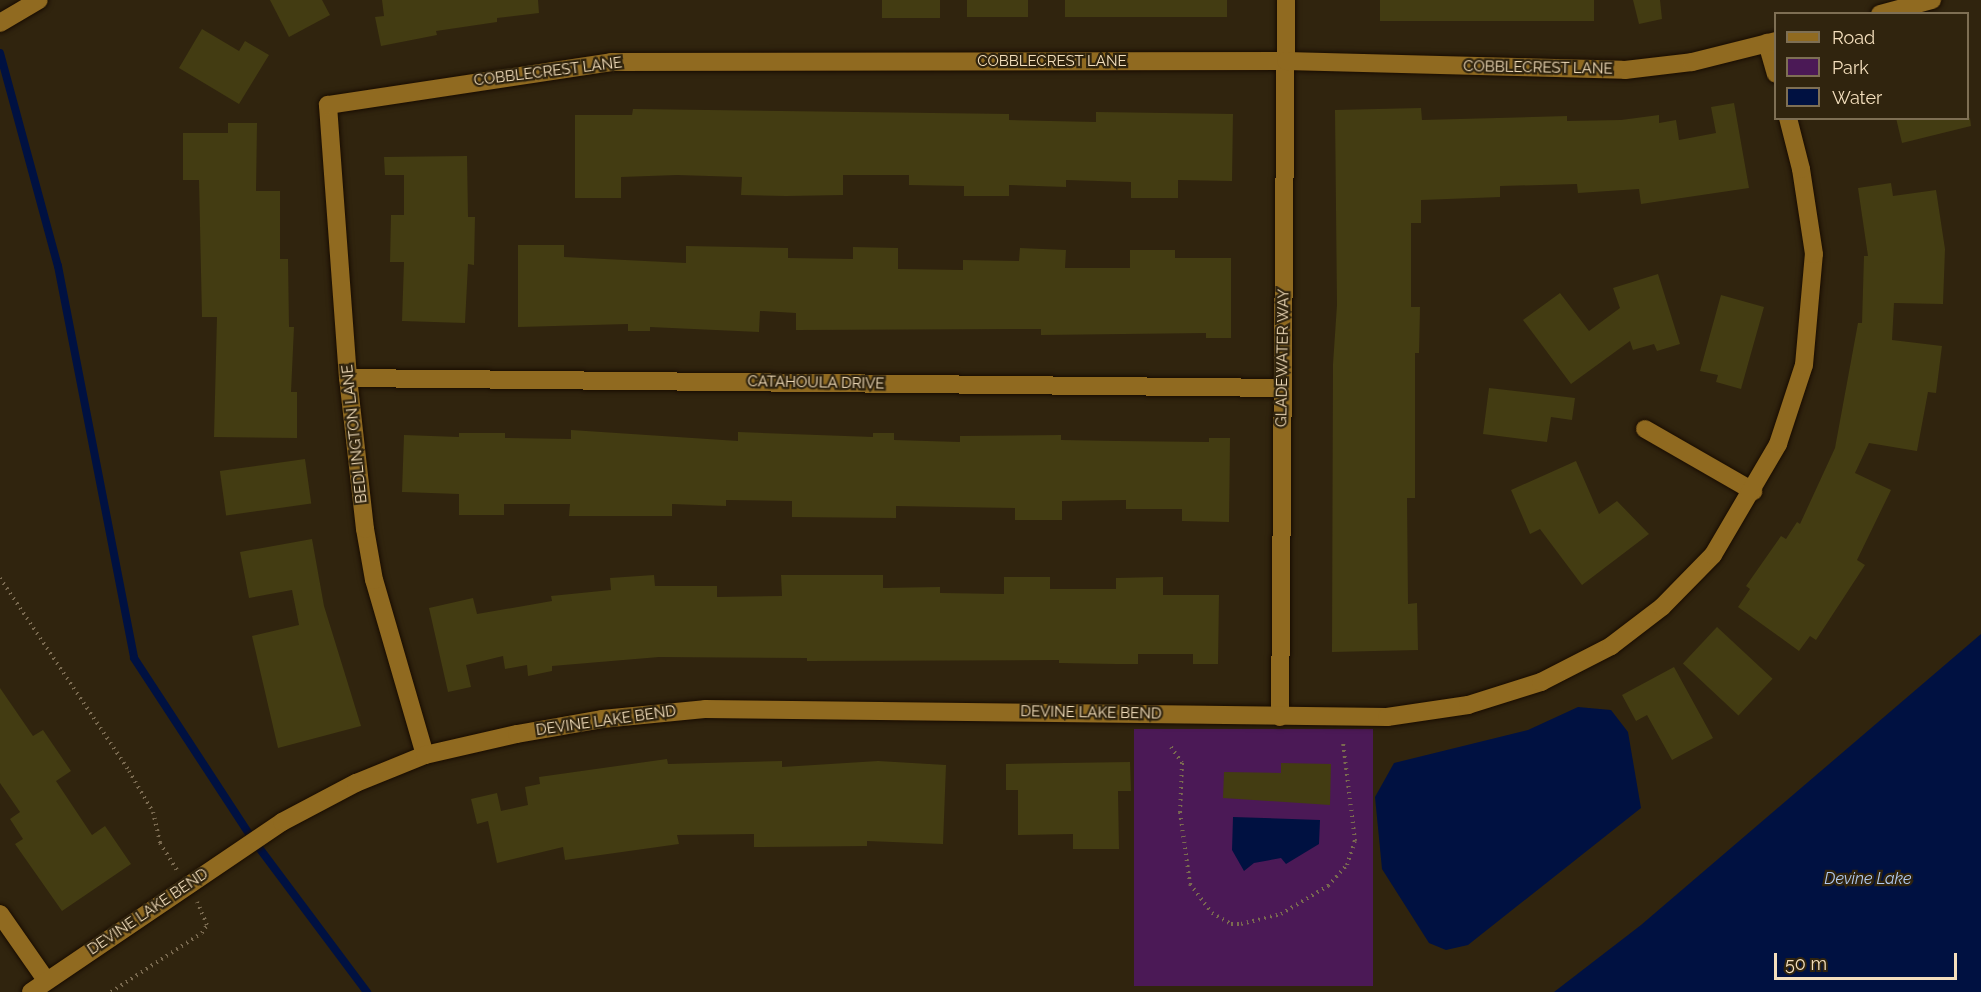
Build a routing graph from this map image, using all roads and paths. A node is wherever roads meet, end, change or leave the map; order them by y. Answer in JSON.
{"nodes":[{"id":1,"x":39,"y":0,"type":"edge"},
{"id":2,"x":1286,"y":0,"type":"edge"},
{"id":3,"x":1932,"y":0,"type":"edge"},
{"id":4,"x":1887,"y":12,"type":"edge"},
{"id":5,"x":0,"y":23,"type":"edge"},
{"id":6,"x":1771,"y":42,"type":"edge"},
{"id":7,"x":1286,"y":61,"type":"junction"},
{"id":8,"x":1774,"y":61,"type":"edge"},
{"id":9,"x":328,"y":105,"type":"joint"},
{"id":10,"x":1789,"y":120,"type":"edge"},
{"id":11,"x":348,"y":378,"type":"junction"},
{"id":12,"x":1283,"y":388,"type":"junction"},
{"id":13,"x":1645,"y":429,"type":"dead end"},
{"id":14,"x":1753,"y":491,"type":"junction"},
{"id":15,"x":0,"y":578,"type":"edge"},
{"id":16,"x":1280,"y":717,"type":"junction"},
{"id":17,"x":1343,"y":742,"type":"dead end"},
{"id":18,"x":1171,"y":747,"type":"dead end"},
{"id":19,"x":425,"y":755,"type":"junction"},
{"id":20,"x":187,"y":886,"type":"junction"},
{"id":21,"x":0,"y":914,"type":"edge"},
{"id":22,"x":46,"y":980,"type":"junction"},
{"id":23,"x":31,"y":992,"type":"edge"},
{"id":24,"x":111,"y":992,"type":"edge"}],
"edges":[{"from":1,"to":5,"type":"street"},
{"from":2,"to":7,"type":"street","name":"GLADEWATER WAY"},
{"from":3,"to":4,"type":"street"},
{"from":6,"to":7,"type":"street","name":"COBBLECREST LANE"},
{"from":6,"to":8,"type":"street"},
{"from":7,"to":9,"type":"street","name":"COBBLECREST LANE"},
{"from":7,"to":12,"type":"street","name":"GLADEWATER WAY"},
{"from":9,"to":11,"type":"street","name":"BEDLINGTON LANE"},
{"from":10,"to":14,"type":"street","name":"DEVINE LAKE BEND"},
{"from":11,"to":12,"type":"street","name":"CATAHOULA DRIVE"},
{"from":11,"to":19,"type":"street","name":"BEDLINGTON LANE"},
{"from":12,"to":16,"type":"street","name":"GLADEWATER WAY"},
{"from":13,"to":14,"type":"street"},
{"from":14,"to":16,"type":"street","name":"DEVINE LAKE BEND"},
{"from":15,"to":20,"type":"path"},
{"from":16,"to":19,"type":"street","name":"DEVINE LAKE BEND"},
{"from":17,"to":18,"type":"path"},
{"from":19,"to":20,"type":"street","name":"DEVINE LAKE BEND"},
{"from":20,"to":22,"type":"street","name":"DEVINE LAKE BEND"},
{"from":20,"to":24,"type":"path"},
{"from":21,"to":22,"type":"street"},
{"from":22,"to":23,"type":"street","name":"DEVINE LAKE BEND"}]}
